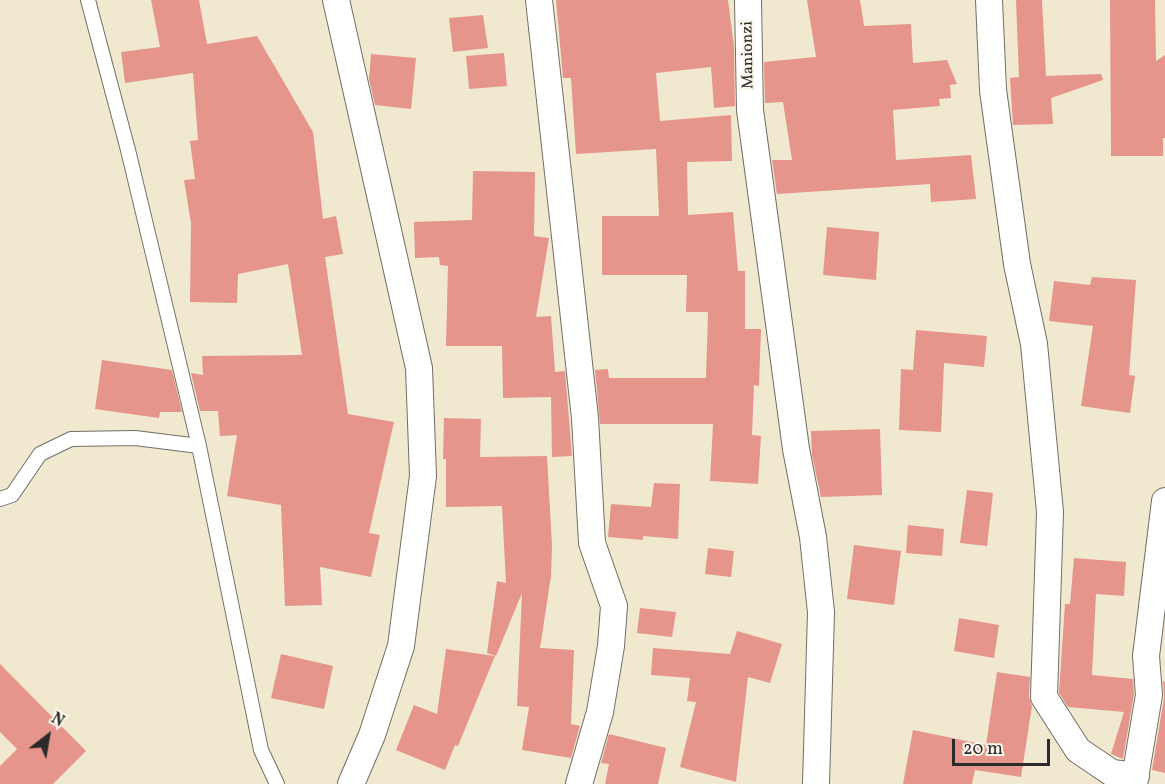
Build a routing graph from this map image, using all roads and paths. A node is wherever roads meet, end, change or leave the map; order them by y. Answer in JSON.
{"nodes":[{"id":1,"x":88,"y":0,"type":"edge"},
{"id":2,"x":336,"y":0,"type":"edge"},
{"id":3,"x":539,"y":0,"type":"edge"},
{"id":4,"x":748,"y":0,"type":"edge"},
{"id":5,"x":989,"y":0,"type":"edge"},
{"id":6,"x":199,"y":446,"type":"junction"},
{"id":7,"x":0,"y":499,"type":"edge"},
{"id":8,"x":1165,"y":501,"type":"edge"},
{"id":9,"x":1135,"y":780,"type":"edge"},
{"id":10,"x":277,"y":784,"type":"edge"},
{"id":11,"x":351,"y":784,"type":"edge"},
{"id":12,"x":579,"y":784,"type":"edge"},
{"id":13,"x":816,"y":784,"type":"edge"}],
"edges":[{"from":1,"to":6,"type":"lane"},
{"from":2,"to":11,"type":"street"},
{"from":3,"to":12,"type":"street"},
{"from":4,"to":13,"type":"street","name":"Manionzi"},
{"from":5,"to":9,"type":"street"},
{"from":6,"to":7,"type":"lane"},
{"from":6,"to":10,"type":"lane"},
{"from":8,"to":9,"type":"street"}]}
